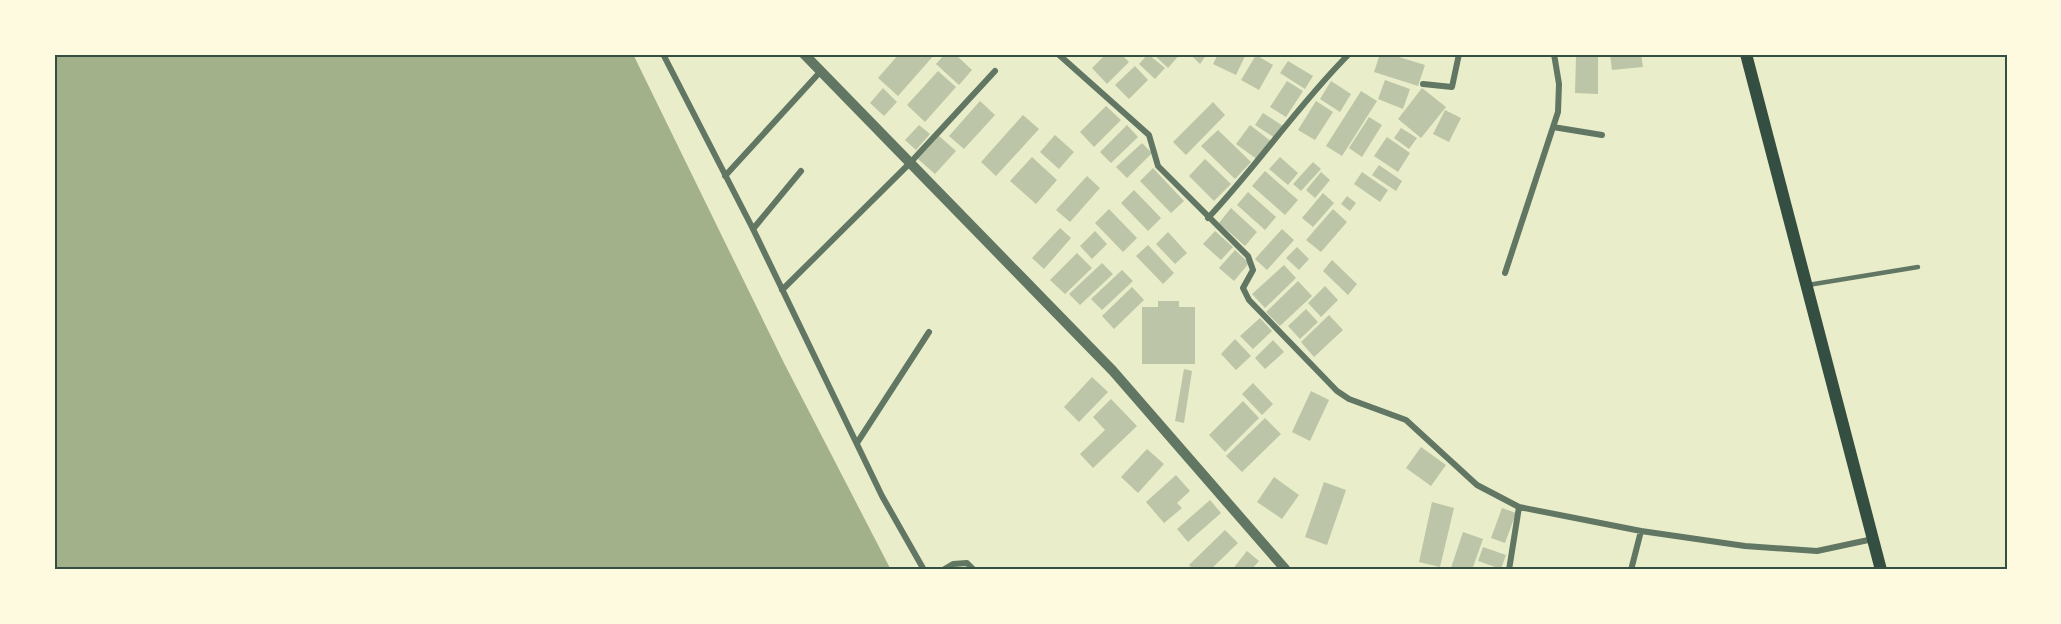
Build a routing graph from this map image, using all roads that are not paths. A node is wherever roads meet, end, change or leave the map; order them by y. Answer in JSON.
{"nodes":[{"id":1,"x":663,"y":54,"type":"edge"},
{"id":2,"x":804,"y":54,"type":"edge"},
{"id":3,"x":1058,"y":54,"type":"edge"},
{"id":4,"x":1349,"y":54,"type":"edge"},
{"id":5,"x":1459,"y":54,"type":"edge"},
{"id":6,"x":1554,"y":54,"type":"edge"},
{"id":7,"x":1746,"y":54,"type":"edge"},
{"id":8,"x":821,"y":71,"type":"junction"},
{"id":9,"x":995,"y":71,"type":"dead end"},
{"id":10,"x":1423,"y":84,"type":"dead end"},
{"id":11,"x":1553,"y":126,"type":"junction"},
{"id":12,"x":1602,"y":135,"type":"dead end"},
{"id":13,"x":910,"y":163,"type":"junction"},
{"id":14,"x":801,"y":171,"type":"dead end"},
{"id":15,"x":725,"y":176,"type":"junction"},
{"id":16,"x":1208,"y":218,"type":"junction"},
{"id":17,"x":753,"y":229,"type":"junction"},
{"id":18,"x":1918,"y":267,"type":"dead end"},
{"id":19,"x":1505,"y":273,"type":"dead end"},
{"id":20,"x":1807,"y":286,"type":"junction"},
{"id":21,"x":782,"y":290,"type":"junction"},
{"id":22,"x":929,"y":332,"type":"dead end"},
{"id":23,"x":857,"y":444,"type":"junction"},
{"id":24,"x":1519,"y":507,"type":"junction"},
{"id":25,"x":1641,"y":531,"type":"junction"},
{"id":26,"x":1873,"y":538,"type":"junction"},
{"id":27,"x":924,"y":570,"type":"edge"},
{"id":28,"x":944,"y":570,"type":"edge"},
{"id":29,"x":974,"y":570,"type":"edge"},
{"id":30,"x":1286,"y":570,"type":"edge"},
{"id":31,"x":1509,"y":570,"type":"edge"},
{"id":32,"x":1631,"y":570,"type":"edge"},
{"id":33,"x":1881,"y":570,"type":"edge"}],
"edges":[{"from":1,"to":15,"type":"street"},
{"from":2,"to":8,"type":"street"},
{"from":3,"to":16,"type":"street"},
{"from":4,"to":16,"type":"street"},
{"from":5,"to":10,"type":"street"},
{"from":6,"to":11,"type":"street"},
{"from":7,"to":20,"type":"main road"},
{"from":8,"to":13,"type":"street"},
{"from":8,"to":15,"type":"street"},
{"from":9,"to":13,"type":"street"},
{"from":11,"to":12,"type":"street"},
{"from":11,"to":19,"type":"street"},
{"from":13,"to":21,"type":"street"},
{"from":13,"to":30,"type":"street"},
{"from":14,"to":17,"type":"street"},
{"from":15,"to":17,"type":"street"},
{"from":16,"to":24,"type":"street"},
{"from":17,"to":21,"type":"street"},
{"from":18,"to":20,"type":"lane"},
{"from":20,"to":26,"type":"main road"},
{"from":21,"to":23,"type":"street"},
{"from":22,"to":23,"type":"street"},
{"from":23,"to":27,"type":"street"},
{"from":24,"to":25,"type":"street"},
{"from":24,"to":31,"type":"street"},
{"from":25,"to":26,"type":"street"},
{"from":25,"to":32,"type":"street"},
{"from":26,"to":33,"type":"main road"},
{"from":28,"to":29,"type":"street"}]}
